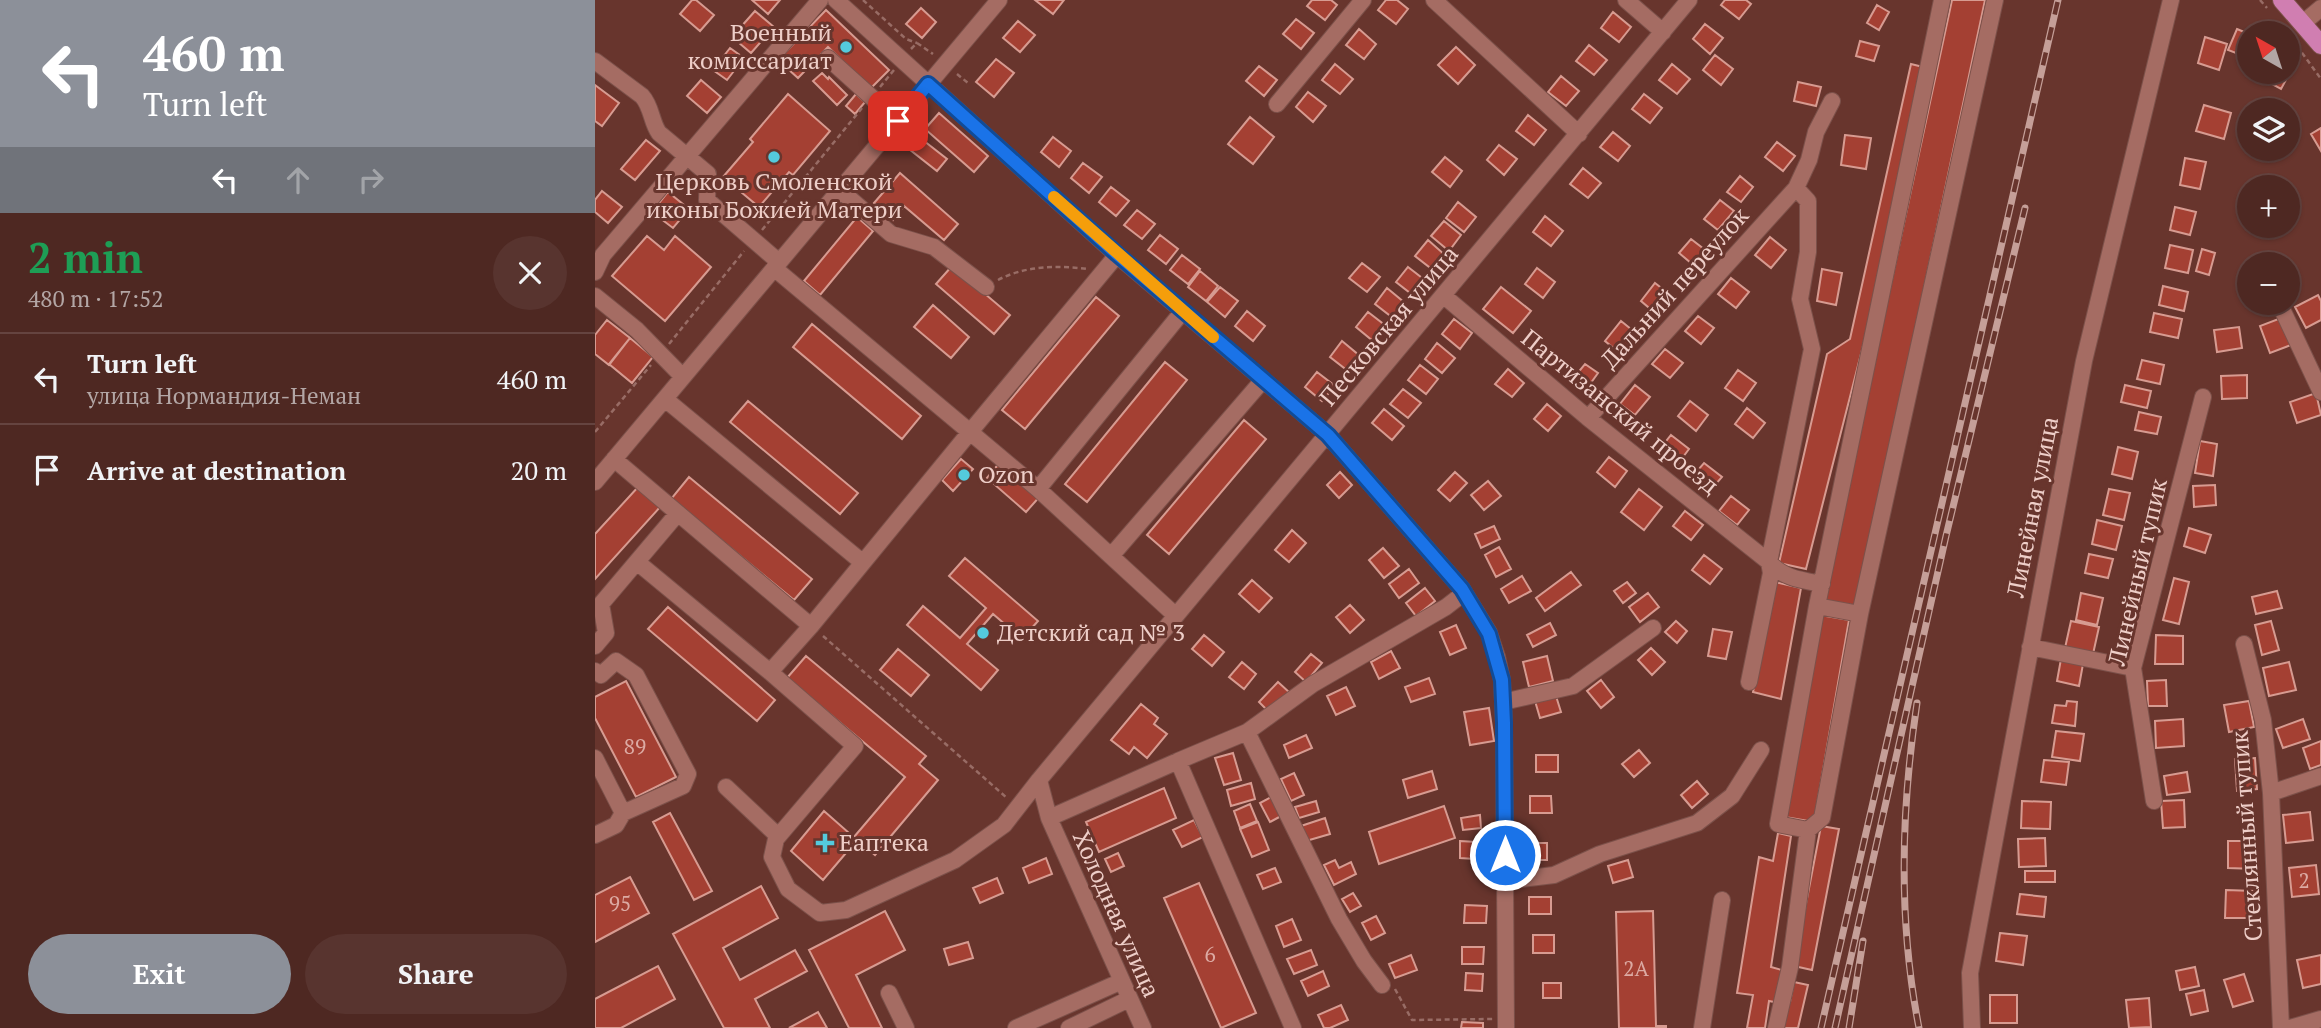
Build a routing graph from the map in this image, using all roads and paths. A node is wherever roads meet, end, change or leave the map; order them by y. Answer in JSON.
{"nodes":[{"id":1,"x":820,"y":0,"type":"edge"},
{"id":2,"x":836,"y":0,"type":"edge"},
{"id":3,"x":863,"y":0,"type":"edge"},
{"id":4,"x":999,"y":0,"type":"edge"},
{"id":5,"x":1363,"y":0,"type":"edge"},
{"id":6,"x":1434,"y":0,"type":"edge"},
{"id":7,"x":1626,"y":0,"type":"edge"},
{"id":8,"x":1689,"y":0,"type":"edge"},
{"id":9,"x":1943,"y":0,"type":"edge"},
{"id":10,"x":1995,"y":0,"type":"edge"},
{"id":11,"x":2171,"y":0,"type":"edge"},
{"id":12,"x":2260,"y":0,"type":"edge"},
{"id":13,"x":2275,"y":4,"type":"edge"},
{"id":14,"x":2321,"y":8,"type":"edge"},
{"id":15,"x":2302,"y":23,"type":"junction"},
{"id":16,"x":1663,"y":32,"type":"junction"},
{"id":17,"x":917,"y":43,"type":"junction"},
{"id":18,"x":2321,"y":45,"type":"edge"},
{"id":19,"x":2300,"y":50,"type":"edge"},
{"id":20,"x":828,"y":58,"type":"dead end"},
{"id":21,"x":595,"y":61,"type":"edge"},
{"id":22,"x":902,"y":61,"type":"junction"},
{"id":23,"x":945,"y":64,"type":"junction"},
{"id":24,"x":2321,"y":79,"type":"edge"},
{"id":25,"x":968,"y":83,"type":"dead end"},
{"id":26,"x":928,"y":84,"type":"junction"},
{"id":27,"x":871,"y":97,"type":"junction"},
{"id":28,"x":1832,"y":101,"type":"dead end"},
{"id":29,"x":1277,"y":104,"type":"dead end"},
{"id":30,"x":898,"y":121,"type":"junction"},
{"id":31,"x":1579,"y":134,"type":"junction"},
{"id":32,"x":687,"y":155,"type":"junction"},
{"id":33,"x":1796,"y":188,"type":"junction"},
{"id":34,"x":841,"y":191,"type":"junction"},
{"id":35,"x":753,"y":240,"type":"junction"},
{"id":36,"x":1117,"y":254,"type":"junction"},
{"id":37,"x":777,"y":265,"type":"junction"},
{"id":38,"x":1104,"y":271,"type":"junction"},
{"id":39,"x":595,"y":272,"type":"edge"},
{"id":40,"x":986,"y":287,"type":"joint"},
{"id":41,"x":595,"y":296,"type":"edge"},
{"id":42,"x":1444,"y":296,"type":"junction"},
{"id":43,"x":1184,"y":311,"type":"junction"},
{"id":44,"x":2285,"y":315,"type":"edge"},
{"id":45,"x":660,"y":355,"type":"junction"},
{"id":46,"x":683,"y":377,"type":"junction"},
{"id":47,"x":1263,"y":380,"type":"junction"},
{"id":48,"x":2321,"y":392,"type":"edge"},
{"id":49,"x":2203,"y":397,"type":"dead end"},
{"id":50,"x":665,"y":399,"type":"junction"},
{"id":51,"x":1588,"y":418,"type":"junction"},
{"id":52,"x":595,"y":432,"type":"edge"},
{"id":53,"x":971,"y":432,"type":"junction"},
{"id":54,"x":1328,"y":435,"type":"junction"},
{"id":55,"x":614,"y":459,"type":"junction"},
{"id":56,"x":595,"y":482,"type":"edge"},
{"id":57,"x":1038,"y":489,"type":"junction"},
{"id":58,"x":678,"y":513,"type":"junction"},
{"id":59,"x":1111,"y":556,"type":"junction"},
{"id":60,"x":637,"y":562,"type":"junction"},
{"id":61,"x":862,"y":562,"type":"junction"},
{"id":62,"x":1769,"y":562,"type":"junction"},
{"id":63,"x":1822,"y":584,"type":"junction"},
{"id":64,"x":1464,"y":593,"type":"junction"},
{"id":65,"x":1817,"y":606,"type":"junction"},
{"id":66,"x":1860,"y":614,"type":"junction"},
{"id":67,"x":1175,"y":615,"type":"junction"},
{"id":68,"x":811,"y":626,"type":"junction"},
{"id":69,"x":1653,"y":628,"type":"dead end"},
{"id":70,"x":2244,"y":644,"type":"dead end"},
{"id":71,"x":595,"y":646,"type":"edge"},
{"id":72,"x":2030,"y":647,"type":"junction"},
{"id":73,"x":2133,"y":668,"type":"junction"},
{"id":74,"x":770,"y":672,"type":"junction"},
{"id":75,"x":597,"y":676,"type":"edge"},
{"id":76,"x":1749,"y":682,"type":"dead end"},
{"id":77,"x":1503,"y":702,"type":"junction"},
{"id":78,"x":1247,"y":732,"type":"junction"},
{"id":79,"x":1761,"y":750,"type":"dead end"},
{"id":80,"x":595,"y":758,"type":"edge"},
{"id":81,"x":1178,"y":761,"type":"junction"},
{"id":82,"x":2321,"y":776,"type":"edge"},
{"id":83,"x":1039,"y":780,"type":"junction"},
{"id":84,"x":726,"y":787,"type":"dead end"},
{"id":85,"x":2271,"y":793,"type":"junction"},
{"id":86,"x":2154,"y":801,"type":"dead end"},
{"id":87,"x":1018,"y":807,"type":"junction"},
{"id":88,"x":624,"y":813,"type":"junction"},
{"id":89,"x":1049,"y":818,"type":"junction"},
{"id":90,"x":1808,"y":830,"type":"junction"},
{"id":91,"x":595,"y":835,"type":"edge"},
{"id":92,"x":778,"y":836,"type":"junction"},
{"id":93,"x":1505,"y":881,"type":"junction"},
{"id":94,"x":1723,"y":900,"type":"dead end"},
{"id":95,"x":1122,"y":981,"type":"junction"},
{"id":96,"x":1382,"y":985,"type":"joint"},
{"id":97,"x":889,"y":993,"type":"dead end"},
{"id":98,"x":1129,"y":999,"type":"junction"},
{"id":99,"x":2321,"y":1019,"type":"edge"},
{"id":100,"x":1506,"y":1023,"type":"edge"},
{"id":101,"x":906,"y":1028,"type":"edge"},
{"id":102,"x":1016,"y":1028,"type":"edge"},
{"id":103,"x":1069,"y":1028,"type":"edge"},
{"id":104,"x":1143,"y":1028,"type":"edge"},
{"id":105,"x":1293,"y":1028,"type":"edge"},
{"id":106,"x":1702,"y":1028,"type":"edge"},
{"id":107,"x":1776,"y":1028,"type":"edge"},
{"id":108,"x":1972,"y":1028,"type":"edge"},
{"id":109,"x":2281,"y":1028,"type":"edge"},
{"id":110,"x":2290,"y":1028,"type":"edge"}],
"edges":[{"from":1,"to":32,"type":"street"},
{"from":2,"to":22,"type":"street"},
{"from":3,"to":17,"type":"path"},
{"from":4,"to":23,"type":"street"},
{"from":5,"to":29,"type":"street"},
{"from":6,"to":31,"type":"street"},
{"from":7,"to":16,"type":"street"},
{"from":8,"to":16,"type":"street","name":"Песковская улица"},
{"from":9,"to":63,"type":"street"},
{"from":10,"to":66,"type":"street"},
{"from":11,"to":72,"type":"street","name":"Линейная улица"},
{"from":12,"to":13,"type":"path"},
{"from":13,"to":15,"type":"main road"},
{"from":14,"to":15,"type":"street"},
{"from":15,"to":18,"type":"main road"},
{"from":16,"to":31,"type":"street","name":"Песковская улица"},
{"from":17,"to":22,"type":"path"},
{"from":17,"to":23,"type":"path"},
{"from":19,"to":24,"type":"path"},
{"from":20,"to":27,"type":"street"},
{"from":21,"to":32,"type":"street"},
{"from":22,"to":26,"type":"street"},
{"from":22,"to":27,"type":"path"},
{"from":23,"to":25,"type":"path"},
{"from":23,"to":26,"type":"street"},
{"from":26,"to":30,"type":"street"},
{"from":26,"to":36,"type":"street"},
{"from":27,"to":30,"type":"street"},
{"from":27,"to":35,"type":"path"},
{"from":28,"to":33,"type":"street","name":"Дальний переулок"},
{"from":30,"to":34,"type":"street"},
{"from":31,"to":42,"type":"street","name":"Песковская улица"},
{"from":32,"to":35,"type":"street"},
{"from":32,"to":39,"type":"street"},
{"from":33,"to":51,"type":"street","name":"Дальний переулок"},
{"from":33,"to":62,"type":"street"},
{"from":34,"to":37,"type":"street"},
{"from":34,"to":40,"type":"street"},
{"from":35,"to":37,"type":"street"},
{"from":35,"to":45,"type":"path"},
{"from":36,"to":38,"type":"street"},
{"from":36,"to":43,"type":"street"},
{"from":37,"to":46,"type":"street"},
{"from":37,"to":53,"type":"street"},
{"from":38,"to":40,"type":"path"},
{"from":38,"to":53,"type":"street"},
{"from":41,"to":45,"type":"street"},
{"from":42,"to":51,"type":"street","name":"Партизанский проезд"},
{"from":42,"to":54,"type":"street","name":"Песковская улица"},
{"from":43,"to":47,"type":"street"},
{"from":43,"to":57,"type":"street"},
{"from":44,"to":48,"type":"street"},
{"from":45,"to":46,"type":"street"},
{"from":45,"to":52,"type":"path"},
{"from":46,"to":50,"type":"street"},
{"from":47,"to":54,"type":"street"},
{"from":47,"to":59,"type":"street"},
{"from":49,"to":73,"type":"street","name":"Линейный тупик"},
{"from":50,"to":55,"type":"street"},
{"from":50,"to":61,"type":"street"},
{"from":51,"to":62,"type":"street","name":"Партизанский проезд"},
{"from":53,"to":57,"type":"street"},
{"from":53,"to":61,"type":"street"},
{"from":54,"to":64,"type":"street"},
{"from":54,"to":67,"type":"street","name":"Песковская улица"},
{"from":55,"to":56,"type":"street"},
{"from":55,"to":58,"type":"street"},
{"from":57,"to":59,"type":"street"},
{"from":58,"to":60,"type":"street"},
{"from":58,"to":68,"type":"street"},
{"from":59,"to":67,"type":"street"},
{"from":60,"to":71,"type":"street"},
{"from":60,"to":74,"type":"street"},
{"from":61,"to":68,"type":"street"},
{"from":62,"to":63,"type":"street","name":"Партизанский проезд"},
{"from":62,"to":76,"type":"street"},
{"from":63,"to":65,"type":"street"},
{"from":64,"to":77,"type":"street"},
{"from":64,"to":78,"type":"street"},
{"from":65,"to":66,"type":"street"},
{"from":65,"to":90,"type":"street"},
{"from":66,"to":90,"type":"street"},
{"from":67,"to":83,"type":"street","name":"Песковская улица"},
{"from":68,"to":74,"type":"street"},
{"from":68,"to":87,"type":"path"},
{"from":69,"to":77,"type":"street"},
{"from":70,"to":85,"type":"street","name":"Стеклянный тупик"},
{"from":72,"to":73,"type":"street"},
{"from":72,"to":108,"type":"street","name":"Линейная улица"},
{"from":73,"to":86,"type":"street","name":"Линейный тупик"},
{"from":74,"to":92,"type":"street"},
{"from":75,"to":88,"type":"street"},
{"from":77,"to":93,"type":"street"},
{"from":78,"to":81,"type":"street"},
{"from":78,"to":96,"type":"street"},
{"from":79,"to":93,"type":"street"},
{"from":80,"to":88,"type":"street"},
{"from":81,"to":89,"type":"street"},
{"from":81,"to":105,"type":"street"},
{"from":82,"to":85,"type":"street"},
{"from":83,"to":87,"type":"street","name":"Песковская улица"},
{"from":83,"to":89,"type":"street"},
{"from":84,"to":92,"type":"street"},
{"from":85,"to":109,"type":"street","name":"Стеклянный тупик"},
{"from":87,"to":92,"type":"street","name":"Песковская улица"},
{"from":88,"to":91,"type":"street"},
{"from":89,"to":95,"type":"street","name":"Холодная улица"},
{"from":90,"to":107,"type":"street"},
{"from":93,"to":100,"type":"street"},
{"from":94,"to":106,"type":"street"},
{"from":95,"to":98,"type":"street","name":"Холодная улица"},
{"from":95,"to":102,"type":"street"},
{"from":96,"to":100,"type":"path"},
{"from":97,"to":101,"type":"street"},
{"from":98,"to":103,"type":"street"},
{"from":98,"to":104,"type":"street","name":"Холодная улица"},
{"from":99,"to":110,"type":"street"}]}
